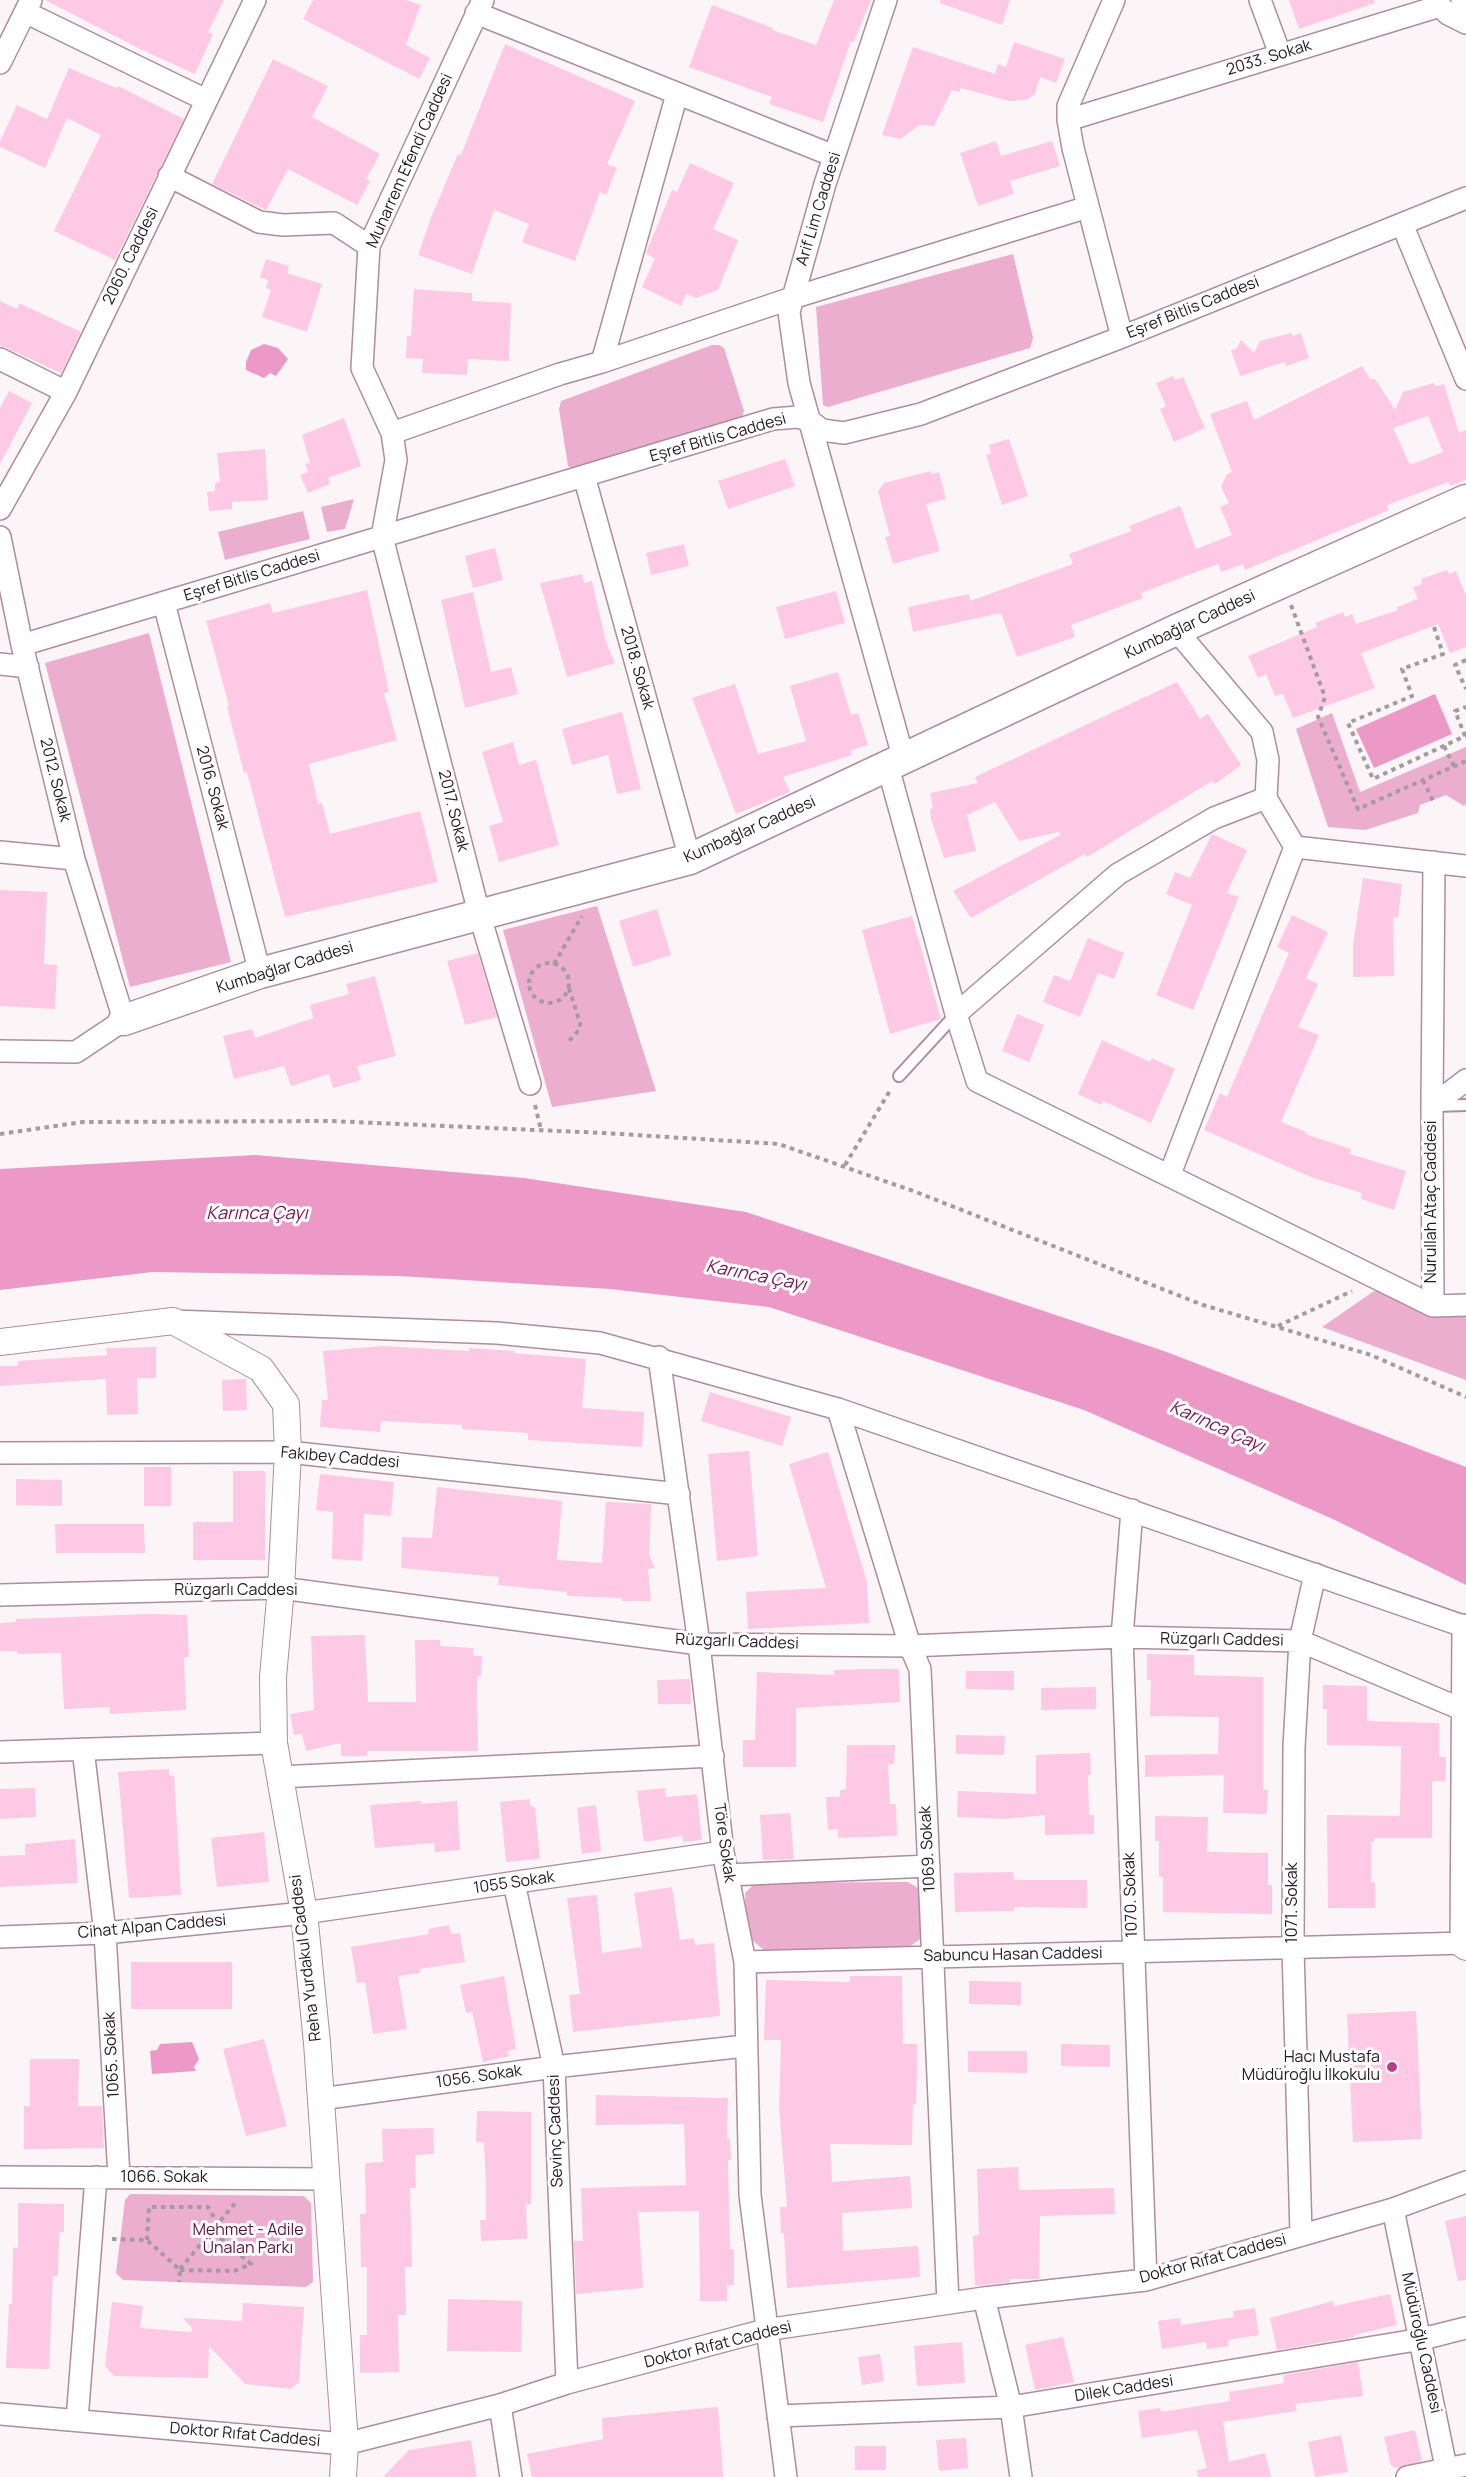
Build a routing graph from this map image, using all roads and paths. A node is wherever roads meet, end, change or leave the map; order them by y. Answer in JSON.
{"nodes":[{"id":1,"x":255,"y":0,"type":"edge"},
{"id":2,"x":886,"y":0,"type":"edge"},
{"id":3,"x":1114,"y":0,"type":"edge"},
{"id":4,"x":1260,"y":0,"type":"edge"},
{"id":5,"x":1462,"y":0,"type":"edge"},
{"id":6,"x":28,"y":6,"type":"edge"},
{"id":7,"x":479,"y":7,"type":"edge"},
{"id":8,"x":1466,"y":11,"type":"edge"},
{"id":9,"x":1466,"y":23,"type":"edge"},
{"id":10,"x":1280,"y":54,"type":"junction"},
{"id":11,"x":0,"y":63,"type":"edge"},
{"id":12,"x":676,"y":94,"type":"junction"},
{"id":13,"x":206,"y":100,"type":"junction"},
{"id":14,"x":1068,"y":120,"type":"junction"},
{"id":15,"x":834,"y":156,"type":"junction"},
{"id":16,"x":169,"y":176,"type":"junction"},
{"id":17,"x":1466,"y":198,"type":"edge"},
{"id":18,"x":1088,"y":207,"type":"junction"},
{"id":19,"x":1402,"y":224,"type":"junction"},
{"id":20,"x":369,"y":246,"type":"junction"},
{"id":21,"x":792,"y":298,"type":"junction"},
{"id":22,"x":1122,"y":337,"type":"junction"},
{"id":23,"x":0,"y":359,"type":"edge"},
{"id":24,"x":602,"y":362,"type":"junction"},
{"id":25,"x":1466,"y":379,"type":"edge"},
{"id":26,"x":66,"y":392,"type":"junction"},
{"id":27,"x":810,"y":421,"type":"junction"},
{"id":28,"x":392,"y":433,"type":"junction"},
{"id":29,"x":584,"y":477,"type":"junction"},
{"id":30,"x":1466,"y":500,"type":"edge"},
{"id":31,"x":0,"y":509,"type":"edge"},
{"id":32,"x":0,"y":537,"type":"edge"},
{"id":33,"x":382,"y":537,"type":"junction"},
{"id":34,"x":1281,"y":583,"type":"junction"},
{"id":35,"x":164,"y":603,"type":"junction"},
{"id":36,"x":1434,"y":627,"type":"dead end"},
{"id":37,"x":1176,"y":630,"type":"junction"},
{"id":38,"x":22,"y":645,"type":"junction"},
{"id":39,"x":1466,"y":660,"type":"edge"},
{"id":40,"x":0,"y":664,"type":"edge"},
{"id":41,"x":28,"y":667,"type":"junction"},
{"id":42,"x":1466,"y":689,"type":"edge"},
{"id":43,"x":1466,"y":707,"type":"edge"},
{"id":44,"x":1466,"y":736,"type":"edge"},
{"id":45,"x":1444,"y":746,"type":"junction"},
{"id":46,"x":1466,"y":761,"type":"edge"},
{"id":47,"x":896,"y":763,"type":"junction"},
{"id":48,"x":1455,"y":766,"type":"junction"},
{"id":49,"x":1423,"y":780,"type":"junction"},
{"id":50,"x":1266,"y":798,"type":"junction"},
{"id":51,"x":1434,"y":803,"type":"dead end"},
{"id":52,"x":1295,"y":847,"type":"junction"},
{"id":53,"x":0,"y":852,"type":"edge"},
{"id":54,"x":74,"y":858,"type":"junction"},
{"id":55,"x":690,"y":859,"type":"junction"},
{"id":56,"x":1434,"y":862,"type":"junction"},
{"id":57,"x":1466,"y":866,"type":"edge"},
{"id":58,"x":603,"y":882,"type":"junction"},
{"id":59,"x":479,"y":913,"type":"junction"},
{"id":60,"x":554,"y":964,"type":"junction"},
{"id":61,"x":260,"y":973,"type":"junction"},
{"id":62,"x":569,"y":987,"type":"junction"},
{"id":63,"x":956,"y":1014,"type":"junction"},
{"id":64,"x":124,"y":1020,"type":"junction"},
{"id":65,"x":569,"y":1041,"type":"dead end"},
{"id":66,"x":0,"y":1051,"type":"edge"},
{"id":67,"x":899,"y":1076,"type":"joint"},
{"id":68,"x":1466,"y":1080,"type":"edge"},
{"id":69,"x":530,"y":1083,"type":"dead end"},
{"id":70,"x":1466,"y":1105,"type":"edge"},
{"id":71,"x":1432,"y":1106,"type":"junction"},
{"id":72,"x":0,"y":1134,"type":"edge"},
{"id":73,"x":845,"y":1165,"type":"junction"},
{"id":74,"x":1170,"y":1174,"type":"junction"},
{"id":75,"x":1378,"y":1278,"type":"junction"},
{"id":76,"x":1466,"y":1305,"type":"edge"},
{"id":77,"x":1433,"y":1306,"type":"junction"},
{"id":78,"x":173,"y":1321,"type":"junction"},
{"id":79,"x":1277,"y":1327,"type":"junction"},
{"id":80,"x":0,"y":1342,"type":"edge"},
{"id":81,"x":659,"y":1357,"type":"junction"},
{"id":82,"x":1466,"y":1397,"type":"edge"},
{"id":83,"x":838,"y":1409,"type":"junction"},
{"id":84,"x":288,"y":1452,"type":"junction"},
{"id":85,"x":0,"y":1453,"type":"edge"},
{"id":86,"x":679,"y":1494,"type":"junction"},
{"id":87,"x":1132,"y":1510,"type":"junction"},
{"id":88,"x":1315,"y":1574,"type":"junction"},
{"id":89,"x":281,"y":1588,"type":"junction"},
{"id":90,"x":0,"y":1595,"type":"edge"},
{"id":91,"x":1465,"y":1626,"type":"edge"},
{"id":92,"x":1122,"y":1637,"type":"junction"},
{"id":93,"x":1300,"y":1641,"type":"junction"},
{"id":94,"x":699,"y":1644,"type":"junction"},
{"id":95,"x":910,"y":1646,"type":"junction"},
{"id":96,"x":1464,"y":1710,"type":"edge"},
{"id":97,"x":274,"y":1743,"type":"junction"},
{"id":98,"x":83,"y":1749,"type":"junction"},
{"id":99,"x":0,"y":1752,"type":"edge"},
{"id":100,"x":714,"y":1756,"type":"junction"},
{"id":101,"x":279,"y":1777,"type":"junction"},
{"id":102,"x":723,"y":1852,"type":"junction"},
{"id":103,"x":929,"y":1866,"type":"junction"},
{"id":104,"x":728,"y":1875,"type":"junction"},
{"id":105,"x":514,"y":1883,"type":"junction"},
{"id":106,"x":304,"y":1913,"type":"junction"},
{"id":107,"x":105,"y":1933,"type":"junction"},
{"id":108,"x":0,"y":1937,"type":"edge"},
{"id":109,"x":1464,"y":1944,"type":"edge"},
{"id":110,"x":1293,"y":1948,"type":"junction"},
{"id":111,"x":1133,"y":1952,"type":"junction"},
{"id":112,"x":933,"y":1957,"type":"junction"},
{"id":113,"x":745,"y":1962,"type":"junction"},
{"id":114,"x":745,"y":2046,"type":"junction"},
{"id":115,"x":554,"y":2067,"type":"junction"},
{"id":116,"x":321,"y":2099,"type":"junction"},
{"id":117,"x":0,"y":2176,"type":"edge"},
{"id":118,"x":96,"y":2178,"type":"junction"},
{"id":119,"x":119,"y":2178,"type":"junction"},
{"id":120,"x":256,"y":2178,"type":"junction"},
{"id":121,"x":328,"y":2179,"type":"junction"},
{"id":122,"x":1466,"y":2182,"type":"edge"},
{"id":123,"x":1393,"y":2209,"type":"junction"},
{"id":124,"x":218,"y":2224,"type":"junction"},
{"id":125,"x":212,"y":2231,"type":"junction"},
{"id":126,"x":1301,"y":2234,"type":"junction"},
{"id":127,"x":91,"y":2238,"type":"junction"},
{"id":128,"x":147,"y":2240,"type":"junction"},
{"id":129,"x":180,"y":2270,"type":"junction"},
{"id":130,"x":1146,"y":2280,"type":"junction"},
{"id":131,"x":179,"y":2282,"type":"dead end"},
{"id":132,"x":984,"y":2298,"type":"junction"},
{"id":133,"x":948,"y":2303,"type":"junction"},
{"id":134,"x":1466,"y":2328,"type":"edge"},
{"id":135,"x":765,"y":2330,"type":"junction"},
{"id":136,"x":1422,"y":2339,"type":"junction"},
{"id":137,"x":567,"y":2383,"type":"junction"},
{"id":138,"x":500,"y":2405,"type":"junction"},
{"id":139,"x":1011,"y":2407,"type":"junction"},
{"id":140,"x":0,"y":2414,"type":"edge"},
{"id":141,"x":778,"y":2416,"type":"junction"},
{"id":142,"x":76,"y":2420,"type":"junction"},
{"id":143,"x":345,"y":2444,"type":"junction"},
{"id":144,"x":1454,"y":2471,"type":"edge"},
{"id":145,"x":343,"y":2477,"type":"edge"},
{"id":146,"x":511,"y":2477,"type":"edge"},
{"id":147,"x":786,"y":2477,"type":"edge"},
{"id":148,"x":1021,"y":2477,"type":"edge"},
{"id":149,"x":1407,"y":2477,"type":"edge"}],
"edges":[{"from":1,"to":13,"type":"street","name":"2060. Caddesi"},
{"from":2,"to":15,"type":"street","name":"Arif Lim Caddesi"},
{"from":3,"to":14,"type":"street"},
{"from":4,"to":10,"type":"street"},
{"from":5,"to":8,"type":"street"},
{"from":6,"to":11,"type":"street"},
{"from":6,"to":13,"type":"street"},
{"from":7,"to":12,"type":"street"},
{"from":7,"to":20,"type":"street","name":"Muharrem Efendi Caddesi"},
{"from":9,"to":10,"type":"street","name":"2033. Sokak"},
{"from":10,"to":14,"type":"street","name":"2033. Sokak"},
{"from":12,"to":15,"type":"street"},
{"from":12,"to":24,"type":"street"},
{"from":13,"to":16,"type":"street","name":"2060. Caddesi"},
{"from":14,"to":18,"type":"street"},
{"from":15,"to":21,"type":"street","name":"Arif Lim Caddesi"},
{"from":16,"to":20,"type":"street"},
{"from":16,"to":26,"type":"street","name":"2060. Caddesi"},
{"from":17,"to":19,"type":"street","name":"Eşref Bitlis Caddesi"},
{"from":18,"to":21,"type":"street"},
{"from":18,"to":22,"type":"street"},
{"from":19,"to":22,"type":"street","name":"Eşref Bitlis Caddesi"},
{"from":19,"to":25,"type":"street"},
{"from":20,"to":28,"type":"street","name":"Muharrem Efendi Caddesi"},
{"from":21,"to":24,"type":"street"},
{"from":21,"to":27,"type":"street","name":"Arif Lim Caddesi"},
{"from":22,"to":27,"type":"street","name":"Eşref Bitlis Caddesi"},
{"from":23,"to":26,"type":"street"},
{"from":24,"to":28,"type":"street"},
{"from":26,"to":31,"type":"street","name":"2060. Caddesi"},
{"from":27,"to":29,"type":"street","name":"Eşref Bitlis Caddesi"},
{"from":27,"to":47,"type":"street","name":"Arif Lim Caddesi"},
{"from":28,"to":33,"type":"street","name":"Muharrem Efendi Caddesi"},
{"from":29,"to":33,"type":"street","name":"Eşref Bitlis Caddesi"},
{"from":29,"to":55,"type":"street","name":"2018. Sokak"},
{"from":30,"to":34,"type":"main road","name":"Kumbağlar Caddesi"},
{"from":32,"to":38,"type":"street","name":"2012. Sokak"},
{"from":33,"to":35,"type":"street","name":"Eşref Bitlis Caddesi"},
{"from":33,"to":59,"type":"street","name":"2017. Sokak"},
{"from":34,"to":37,"type":"main road","name":"Kumbağlar Caddesi"},
{"from":34,"to":49,"type":"path"},
{"from":35,"to":38,"type":"street","name":"Eşref Bitlis Caddesi"},
{"from":35,"to":61,"type":"street","name":"2016. Sokak"},
{"from":36,"to":45,"type":"path"},
{"from":37,"to":47,"type":"main road","name":"Kumbağlar Caddesi"},
{"from":37,"to":50,"type":"street"},
{"from":38,"to":41,"type":"street","name":"2012. Sokak"},
{"from":39,"to":42,"type":"path"},
{"from":40,"to":41,"type":"street"},
{"from":41,"to":54,"type":"street","name":"2012. Sokak"},
{"from":43,"to":44,"type":"path"},
{"from":44,"to":45,"type":"path"},
{"from":45,"to":48,"type":"path"},
{"from":46,"to":48,"type":"path"},
{"from":47,"to":55,"type":"main road","name":"Kumbağlar Caddesi"},
{"from":47,"to":63,"type":"street","name":"Arif Lim Caddesi"},
{"from":48,"to":49,"type":"path"},
{"from":49,"to":51,"type":"path"},
{"from":50,"to":52,"type":"street"},
{"from":50,"to":63,"type":"street"},
{"from":52,"to":56,"type":"street"},
{"from":52,"to":74,"type":"street"},
{"from":53,"to":54,"type":"street"},
{"from":54,"to":64,"type":"street","name":"2012. Sokak"},
{"from":55,"to":58,"type":"main road","name":"Kumbağlar Caddesi"},
{"from":56,"to":57,"type":"street"},
{"from":56,"to":71,"type":"street"},
{"from":58,"to":59,"type":"main road","name":"Kumbağlar Caddesi"},
{"from":58,"to":60,"type":"path"},
{"from":59,"to":61,"type":"main road","name":"Kumbağlar Caddesi"},
{"from":59,"to":69,"type":"street","name":"2017. Sokak"},
{"from":60,"to":62,"type":"path"},
{"from":60,"to":62,"type":"path"},
{"from":61,"to":64,"type":"main road","name":"Kumbağlar Caddesi"},
{"from":62,"to":65,"type":"path"},
{"from":63,"to":67,"type":"lane"},
{"from":63,"to":74,"type":"street","name":"Arif Lim Caddesi"},
{"from":64,"to":66,"type":"street","name":"Kumbağlar Caddesi"},
{"from":67,"to":73,"type":"path"},
{"from":68,"to":71,"type":"street","name":"Nurullah Ataç Caddesi"},
{"from":70,"to":71,"type":"lane"},
{"from":71,"to":77,"type":"street","name":"Nurullah Ataç Caddesi"},
{"from":72,"to":73,"type":"path"},
{"from":73,"to":79,"type":"path"},
{"from":74,"to":75,"type":"street","name":"Arif Lim Caddesi"},
{"from":75,"to":77,"type":"street","name":"Arif Lim Caddesi"},
{"from":75,"to":79,"type":"path"},
{"from":76,"to":77,"type":"street"},
{"from":78,"to":80,"type":"street"},
{"from":78,"to":81,"type":"street"},
{"from":78,"to":84,"type":"street","name":"Reha Yurdakul Caddesi"},
{"from":79,"to":82,"type":"path"},
{"from":81,"to":83,"type":"street"},
{"from":81,"to":86,"type":"street","name":"Töre Sokak"},
{"from":83,"to":87,"type":"street"},
{"from":83,"to":95,"type":"street","name":"1069. Sokak"},
{"from":84,"to":85,"type":"street","name":"Fakıbey Caddesi"},
{"from":84,"to":86,"type":"street","name":"Fakıbey Caddesi"},
{"from":84,"to":89,"type":"street","name":"Reha Yurdakul Caddesi"},
{"from":86,"to":94,"type":"street","name":"Töre Sokak"},
{"from":87,"to":88,"type":"street"},
{"from":87,"to":92,"type":"street","name":"1070. Sokak"},
{"from":88,"to":91,"type":"street"},
{"from":88,"to":93,"type":"street","name":"1071. Sokak"},
{"from":89,"to":90,"type":"street","name":"Rüzgarlı Caddesi"},
{"from":89,"to":94,"type":"street","name":"Rüzgarlı Caddesi"},
{"from":89,"to":97,"type":"street","name":"Reha Yurdakul Caddesi"},
{"from":91,"to":96,"type":"street"},
{"from":92,"to":93,"type":"street","name":"Rüzgarlı Caddesi"},
{"from":92,"to":95,"type":"street","name":"Rüzgarlı Caddesi"},
{"from":92,"to":111,"type":"street","name":"1070. Sokak"},
{"from":93,"to":96,"type":"street","name":"Rüzgarlı Caddesi"},
{"from":93,"to":110,"type":"street","name":"1071. Sokak"},
{"from":94,"to":95,"type":"street","name":"Rüzgarlı Caddesi"},
{"from":94,"to":100,"type":"street","name":"Töre Sokak"},
{"from":95,"to":103,"type":"street","name":"1069. Sokak"},
{"from":96,"to":109,"type":"street"},
{"from":97,"to":98,"type":"street"},
{"from":97,"to":101,"type":"street","name":"Reha Yurdakul Caddesi"},
{"from":98,"to":99,"type":"street"},
{"from":98,"to":107,"type":"street","name":"1065. Sokak"},
{"from":100,"to":101,"type":"street"},
{"from":100,"to":102,"type":"street","name":"Töre Sokak"},
{"from":101,"to":106,"type":"street","name":"Reha Yurdakul Caddesi"},
{"from":102,"to":104,"type":"street","name":"Töre Sokak"},
{"from":102,"to":105,"type":"street","name":"1055 Sokak"},
{"from":103,"to":104,"type":"street"},
{"from":103,"to":112,"type":"street","name":"1069. Sokak"},
{"from":104,"to":113,"type":"street","name":"Töre Sokak"},
{"from":105,"to":106,"type":"street","name":"1055 Sokak"},
{"from":105,"to":115,"type":"street","name":"Sevinç Caddesi"},
{"from":106,"to":107,"type":"street","name":"Cihat Alpan Caddesi"},
{"from":106,"to":116,"type":"street","name":"Reha Yurdakul Caddesi"},
{"from":107,"to":108,"type":"street","name":"Cihat Alpan Caddesi"},
{"from":107,"to":119,"type":"street","name":"1065. Sokak"},
{"from":109,"to":110,"type":"street","name":"Sabuncu Hasan Caddesi"},
{"from":110,"to":111,"type":"street","name":"Sabuncu Hasan Caddesi"},
{"from":110,"to":126,"type":"street","name":"1071. Sokak"},
{"from":111,"to":112,"type":"street","name":"Sabuncu Hasan Caddesi"},
{"from":111,"to":130,"type":"street","name":"1070. Sokak"},
{"from":112,"to":113,"type":"street","name":"Sabuncu Hasan Caddesi"},
{"from":112,"to":133,"type":"street","name":"1069. Sokak"},
{"from":113,"to":114,"type":"street","name":"Töre Sokak"},
{"from":114,"to":115,"type":"street","name":"1056. Sokak"},
{"from":114,"to":135,"type":"street","name":"Töre Sokak"},
{"from":115,"to":116,"type":"street","name":"1056. Sokak"},
{"from":115,"to":137,"type":"street","name":"Sevinç Caddesi"},
{"from":116,"to":121,"type":"street","name":"Reha Yurdakul Caddesi"},
{"from":117,"to":118,"type":"street","name":"1066. Sokak"},
{"from":118,"to":119,"type":"street","name":"1066. Sokak"},
{"from":118,"to":127,"type":"street"},
{"from":119,"to":120,"type":"street","name":"1066. Sokak"},
{"from":120,"to":121,"type":"street","name":"1066. Sokak"},
{"from":120,"to":124,"type":"path"},
{"from":121,"to":143,"type":"street","name":"Reha Yurdakul Caddesi"},
{"from":122,"to":123,"type":"street","name":"Doktor Rıfat Caddesi"},
{"from":123,"to":126,"type":"street","name":"Doktor Rıfat Caddesi"},
{"from":123,"to":136,"type":"street","name":"Müdüroğlu Caddesi"},
{"from":124,"to":125,"type":"path"},
{"from":124,"to":128,"type":"path"},
{"from":125,"to":129,"type":"path"},
{"from":125,"to":129,"type":"path"},
{"from":126,"to":130,"type":"street","name":"Doktor Rıfat Caddesi"},
{"from":127,"to":128,"type":"path"},
{"from":127,"to":142,"type":"street"},
{"from":128,"to":129,"type":"path"},
{"from":129,"to":131,"type":"path"},
{"from":130,"to":132,"type":"street","name":"Doktor Rıfat Caddesi"},
{"from":132,"to":133,"type":"street","name":"Doktor Rıfat Caddesi"},
{"from":132,"to":139,"type":"street"},
{"from":133,"to":135,"type":"street","name":"Doktor Rıfat Caddesi"},
{"from":134,"to":136,"type":"street","name":"Dilek Caddesi"},
{"from":135,"to":137,"type":"street","name":"Doktor Rıfat Caddesi"},
{"from":135,"to":141,"type":"street","name":"Töre Sokak"},
{"from":136,"to":139,"type":"street","name":"Dilek Caddesi"},
{"from":136,"to":144,"type":"street","name":"Müdüroğlu Caddesi"},
{"from":137,"to":138,"type":"street","name":"Doktor Rıfat Caddesi"},
{"from":138,"to":143,"type":"street","name":"Doktor Rıfat Caddesi"},
{"from":138,"to":146,"type":"street"},
{"from":139,"to":141,"type":"street","name":"Dilek Caddesi"},
{"from":139,"to":148,"type":"street"},
{"from":140,"to":142,"type":"street","name":"Doktor Rıfat Caddesi"},
{"from":141,"to":147,"type":"street","name":"Töre Sokak"},
{"from":142,"to":143,"type":"street","name":"Doktor Rıfat Caddesi"},
{"from":143,"to":145,"type":"street","name":"Reha Yurdakul Caddesi"},
{"from":144,"to":149,"type":"street"}]}
